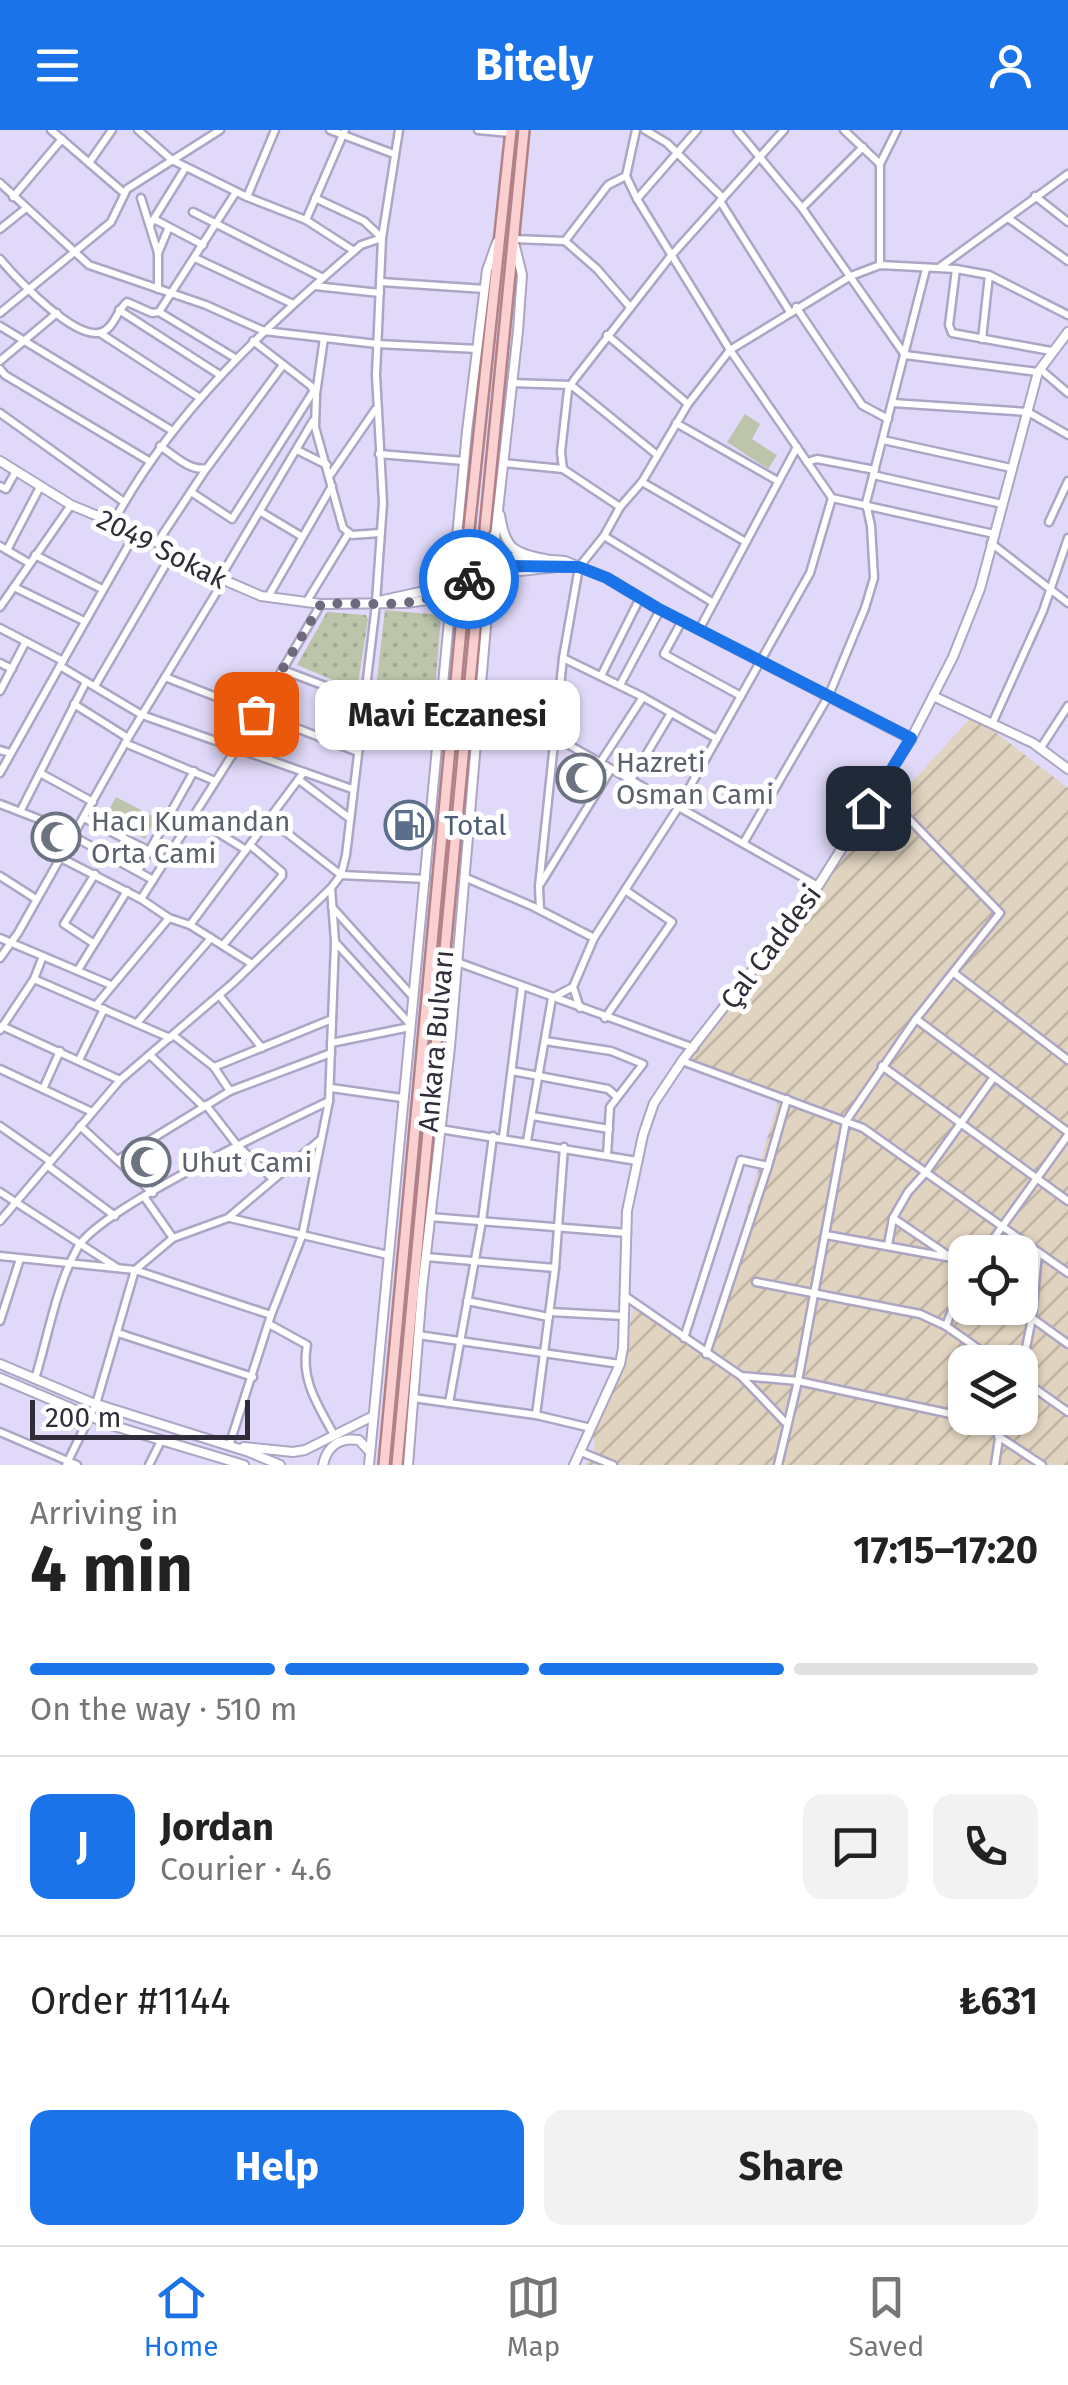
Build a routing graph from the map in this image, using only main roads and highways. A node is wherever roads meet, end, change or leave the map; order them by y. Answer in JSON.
{"nodes":[{"id":1,"x":524,"y":130,"type":"edge"},
{"id":2,"x":511,"y":132,"type":"edge"},
{"id":3,"x":499,"y":234,"type":"junction"},
{"id":4,"x":514,"y":239,"type":"junction"},
{"id":5,"x":1068,"y":332,"type":"edge"},
{"id":6,"x":0,"y":461,"type":"edge"},
{"id":7,"x":499,"y":506,"type":"junction"},
{"id":8,"x":463,"y":529,"type":"junction"},
{"id":9,"x":490,"y":531,"type":"junction"},
{"id":10,"x":456,"y":542,"type":"junction"},
{"id":11,"x":545,"y":559,"type":"junction"},
{"id":12,"x":486,"y":565,"type":"junction"},
{"id":13,"x":557,"y":567,"type":"junction"},
{"id":14,"x":579,"y":567,"type":"junction"},
{"id":15,"x":453,"y":578,"type":"junction"},
{"id":16,"x":463,"y":582,"type":"junction"},
{"id":17,"x":452,"y":589,"type":"junction"},
{"id":18,"x":434,"y":599,"type":"junction"},
{"id":19,"x":488,"y":601,"type":"junction"},
{"id":20,"x":376,"y":603,"type":"junction"},
{"id":21,"x":456,"y":616,"type":"junction"},
{"id":22,"x":482,"y":618,"type":"junction"},
{"id":23,"x":934,"y":696,"type":"junction"},
{"id":24,"x":911,"y":738,"type":"junction"},
{"id":25,"x":1068,"y":769,"type":"edge"},
{"id":26,"x":0,"y":1364,"type":"edge"},
{"id":27,"x":0,"y":1378,"type":"edge"},
{"id":28,"x":373,"y":1416,"type":"junction"},
{"id":29,"x":229,"y":1446,"type":"junction"},
{"id":30,"x":370,"y":1452,"type":"junction"},
{"id":31,"x":244,"y":1465,"type":"edge"},
{"id":32,"x":280,"y":1465,"type":"edge"},
{"id":33,"x":323,"y":1465,"type":"edge"},
{"id":34,"x":369,"y":1465,"type":"edge"},
{"id":35,"x":384,"y":1465,"type":"edge"},
{"id":36,"x":398,"y":1465,"type":"edge"},
{"id":37,"x":408,"y":1465,"type":"edge"},
{"id":38,"x":574,"y":1465,"type":"edge"}],
"edges":[{"from":1,"to":4,"type":"main road"},
{"from":2,"to":3,"type":"main road"},
{"from":3,"to":8,"type":"main road"},
{"from":3,"to":8,"type":"main road"},
{"from":4,"to":7,"type":"main road"},
{"from":4,"to":9,"type":"main road"},
{"from":5,"to":23,"type":"main road","name":"Çal Caddesi"},
{"from":6,"to":20,"type":"main road","name":"2049 Sokak"},
{"from":7,"to":9,"type":"main road"},
{"from":7,"to":11,"type":"main road"},
{"from":8,"to":9,"type":"main road"},
{"from":8,"to":10,"type":"main road"},
{"from":9,"to":12,"type":"main road"},
{"from":10,"to":12,"type":"main road"},
{"from":10,"to":15,"type":"main road"},
{"from":11,"to":12,"type":"main road"},
{"from":11,"to":14,"type":"main road"},
{"from":12,"to":13,"type":"main road"},
{"from":12,"to":15,"type":"main road"},
{"from":12,"to":16,"type":"main road"},
{"from":12,"to":19,"type":"main road"},
{"from":13,"to":14,"type":"main road"},
{"from":13,"to":19,"type":"main road"},
{"from":14,"to":24,"type":"main road"},
{"from":15,"to":16,"type":"main road"},
{"from":15,"to":17,"type":"main road"},
{"from":15,"to":20,"type":"main road"},
{"from":16,"to":17,"type":"main road"},
{"from":16,"to":19,"type":"main road"},
{"from":17,"to":18,"type":"main road"},
{"from":17,"to":21,"type":"main road"},
{"from":18,"to":20,"type":"main road"},
{"from":18,"to":21,"type":"main road"},
{"from":19,"to":22,"type":"main road"},
{"from":21,"to":22,"type":"main road"},
{"from":21,"to":28,"type":"main road"},
{"from":21,"to":35,"type":"main road","name":"Ankara Bulvarı"},
{"from":22,"to":36,"type":"main road","name":"Ankara Bulvarı"},
{"from":22,"to":37,"type":"main road"},
{"from":23,"to":24,"type":"main road","name":"Çal Caddesi"},
{"from":23,"to":25,"type":"main road"},
{"from":24,"to":38,"type":"main road","name":"Çal Caddesi"},
{"from":26,"to":29,"type":"main road"},
{"from":27,"to":31,"type":"main road"},
{"from":28,"to":29,"type":"main road"},
{"from":28,"to":30,"type":"main road"},
{"from":29,"to":32,"type":"main road"},
{"from":30,"to":33,"type":"main road"},
{"from":30,"to":34,"type":"main road"}]}
